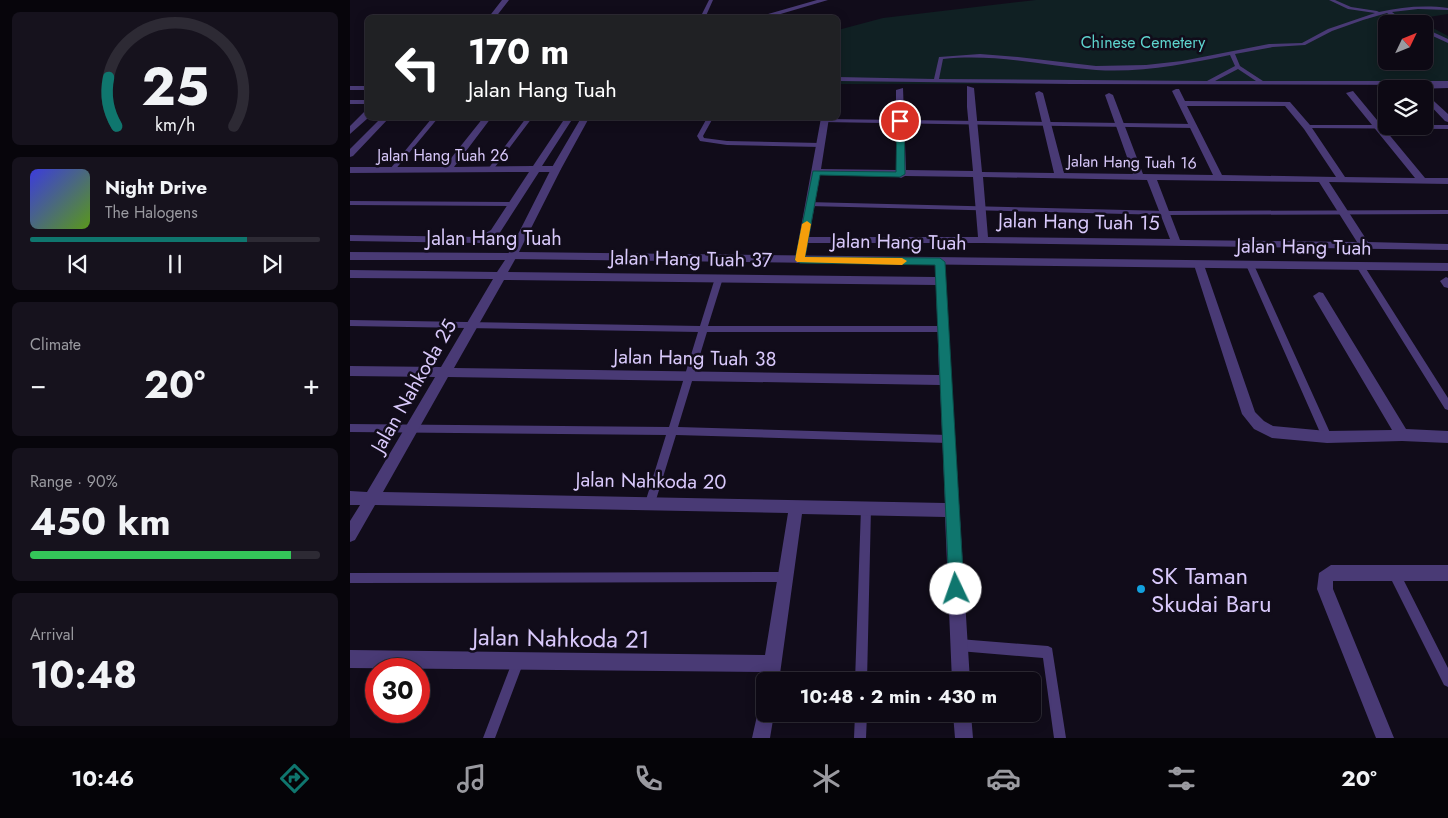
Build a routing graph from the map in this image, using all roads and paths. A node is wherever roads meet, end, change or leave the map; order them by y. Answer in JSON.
{"nodes":[{"id":1,"x":506,"y":0,"type":"edge"},
{"id":2,"x":711,"y":0,"type":"edge"},
{"id":3,"x":824,"y":0,"type":"edge"},
{"id":4,"x":1331,"y":0,"type":"edge"},
{"id":5,"x":1448,"y":9,"type":"edge"},
{"id":6,"x":1387,"y":11,"type":"junction"},
{"id":7,"x":1380,"y":12,"type":"junction"},
{"id":8,"x":494,"y":15,"type":"edge"},
{"id":9,"x":704,"y":15,"type":"edge"},
{"id":10,"x":764,"y":15,"type":"edge"},
{"id":11,"x":1393,"y":15,"type":"edge"},
{"id":12,"x":1433,"y":34,"type":"edge"},
{"id":13,"x":1448,"y":41,"type":"edge"},
{"id":14,"x":1232,"y":54,"type":"junction"},
{"id":15,"x":1238,"y":67,"type":"junction"},
{"id":16,"x":840,"y":80,"type":"edge"},
{"id":17,"x":936,"y":81,"type":"junction"},
{"id":18,"x":1206,"y":83,"type":"junction"},
{"id":19,"x":1263,"y":84,"type":"junction"},
{"id":20,"x":1448,"y":84,"type":"edge"},
{"id":21,"x":1433,"y":87,"type":"edge"},
{"id":22,"x":350,"y":88,"type":"edge"},
{"id":23,"x":365,"y":88,"type":"edge"},
{"id":24,"x":970,"y":88,"type":"dead end"},
{"id":25,"x":900,"y":90,"type":"dead end"},
{"id":26,"x":1176,"y":91,"type":"dead end"},
{"id":27,"x":1039,"y":93,"type":"dead end"},
{"id":28,"x":1350,"y":93,"type":"dead end"},
{"id":29,"x":1109,"y":95,"type":"dead end"},
{"id":30,"x":350,"y":102,"type":"edge"},
{"id":31,"x":365,"y":102,"type":"edge"},
{"id":32,"x":1182,"y":103,"type":"junction"},
{"id":33,"x":1433,"y":103,"type":"edge"},
{"id":34,"x":365,"y":117,"type":"edge"},
{"id":35,"x":840,"y":119,"type":"edge"},
{"id":36,"x":1448,"y":119,"type":"edge"},
{"id":37,"x":382,"y":120,"type":"edge"},
{"id":38,"x":433,"y":120,"type":"edge"},
{"id":39,"x":485,"y":120,"type":"edge"},
{"id":40,"x":528,"y":120,"type":"edge"},
{"id":41,"x":568,"y":120,"type":"edge"},
{"id":42,"x":584,"y":120,"type":"edge"},
{"id":43,"x":709,"y":120,"type":"edge"},
{"id":44,"x":825,"y":120,"type":"edge"},
{"id":45,"x":900,"y":121,"type":"junction"},
{"id":46,"x":971,"y":124,"type":"junction"},
{"id":47,"x":1047,"y":124,"type":"junction"},
{"id":48,"x":1120,"y":124,"type":"junction"},
{"id":49,"x":1194,"y":126,"type":"junction"},
{"id":50,"x":1306,"y":127,"type":"junction"},
{"id":51,"x":1377,"y":127,"type":"junction"},
{"id":52,"x":1448,"y":127,"type":"edge"},
{"id":53,"x":350,"y":132,"type":"edge"},
{"id":54,"x":820,"y":145,"type":"junction"},
{"id":55,"x":350,"y":154,"type":"edge"},
{"id":56,"x":556,"y":169,"type":"junction"},
{"id":57,"x":350,"y":170,"type":"edge"},
{"id":58,"x":392,"y":170,"type":"junction"},
{"id":59,"x":447,"y":170,"type":"junction"},
{"id":60,"x":490,"y":170,"type":"junction"},
{"id":61,"x":536,"y":170,"type":"junction"},
{"id":62,"x":816,"y":172,"type":"junction"},
{"id":63,"x":900,"y":174,"type":"junction"},
{"id":64,"x":977,"y":175,"type":"junction"},
{"id":65,"x":1060,"y":176,"type":"junction"},
{"id":66,"x":1139,"y":177,"type":"junction"},
{"id":67,"x":1151,"y":177,"type":"junction"},
{"id":68,"x":1219,"y":178,"type":"junction"},
{"id":69,"x":1322,"y":179,"type":"junction"},
{"id":70,"x":1342,"y":179,"type":"junction"},
{"id":71,"x":1422,"y":180,"type":"junction"},
{"id":72,"x":1448,"y":181,"type":"edge"},
{"id":73,"x":350,"y":203,"type":"edge"},
{"id":74,"x":513,"y":204,"type":"junction"},
{"id":75,"x":809,"y":204,"type":"junction"},
{"id":76,"x":982,"y":208,"type":"junction"},
{"id":77,"x":1343,"y":212,"type":"junction"},
{"id":78,"x":1448,"y":212,"type":"edge"},
{"id":79,"x":1166,"y":213,"type":"junction"},
{"id":80,"x":350,"y":238,"type":"edge"},
{"id":81,"x":804,"y":240,"type":"junction"},
{"id":82,"x":983,"y":240,"type":"junction"},
{"id":83,"x":1176,"y":242,"type":"junction"},
{"id":84,"x":1364,"y":245,"type":"junction"},
{"id":85,"x":1448,"y":247,"type":"edge"},
{"id":86,"x":350,"y":256,"type":"edge"},
{"id":87,"x":512,"y":256,"type":"junction"},
{"id":88,"x":800,"y":260,"type":"junction"},
{"id":89,"x":940,"y":262,"type":"junction"},
{"id":90,"x":1198,"y":265,"type":"junction"},
{"id":91,"x":1250,"y":265,"type":"junction"},
{"id":92,"x":1360,"y":266,"type":"junction"},
{"id":93,"x":1448,"y":267,"type":"edge"},
{"id":94,"x":350,"y":274,"type":"edge"},
{"id":95,"x":501,"y":275,"type":"junction"},
{"id":96,"x":719,"y":278,"type":"junction"},
{"id":97,"x":940,"y":281,"type":"junction"},
{"id":98,"x":1318,"y":296,"type":"dead end"},
{"id":99,"x":350,"y":323,"type":"edge"},
{"id":100,"x":472,"y":325,"type":"junction"},
{"id":101,"x":704,"y":329,"type":"junction"},
{"id":102,"x":943,"y":329,"type":"junction"},
{"id":103,"x":350,"y":371,"type":"edge"},
{"id":104,"x":444,"y":372,"type":"junction"},
{"id":105,"x":689,"y":376,"type":"junction"},
{"id":106,"x":946,"y":380,"type":"junction"},
{"id":107,"x":1448,"y":406,"type":"edge"},
{"id":108,"x":350,"y":428,"type":"edge"},
{"id":109,"x":412,"y":428,"type":"junction"},
{"id":110,"x":672,"y":431,"type":"junction"},
{"id":111,"x":1402,"y":435,"type":"junction"},
{"id":112,"x":1448,"y":437,"type":"edge"},
{"id":113,"x":1328,"y":438,"type":"junction"},
{"id":114,"x":948,"y":439,"type":"junction"},
{"id":115,"x":350,"y":498,"type":"edge"},
{"id":116,"x":372,"y":498,"type":"junction"},
{"id":117,"x":650,"y":503,"type":"junction"},
{"id":118,"x":796,"y":506,"type":"junction"},
{"id":119,"x":866,"y":508,"type":"junction"},
{"id":120,"x":952,"y":510,"type":"junction"},
{"id":121,"x":350,"y":535,"type":"edge"},
{"id":122,"x":1448,"y":572,"type":"edge"},
{"id":123,"x":1394,"y":573,"type":"junction"},
{"id":124,"x":785,"y":577,"type":"junction"},
{"id":125,"x":350,"y":578,"type":"edge"},
{"id":126,"x":959,"y":645,"type":"junction"},
{"id":127,"x":350,"y":659,"type":"edge"},
{"id":128,"x":518,"y":661,"type":"junction"},
{"id":129,"x":772,"y":664,"type":"junction"},
{"id":130,"x":771,"y":672,"type":"edge"},
{"id":131,"x":861,"y":672,"type":"edge"},
{"id":132,"x":960,"y":672,"type":"edge"},
{"id":133,"x":1448,"y":681,"type":"edge"},
{"id":134,"x":764,"y":722,"type":"edge"},
{"id":135,"x":860,"y":722,"type":"edge"},
{"id":136,"x":963,"y":722,"type":"edge"},
{"id":137,"x":489,"y":738,"type":"edge"},
{"id":138,"x":761,"y":738,"type":"edge"},
{"id":139,"x":860,"y":738,"type":"edge"},
{"id":140,"x":964,"y":738,"type":"edge"},
{"id":141,"x":1060,"y":738,"type":"edge"},
{"id":142,"x":1385,"y":738,"type":"edge"}],
"edges":[{"from":1,"to":8,"type":"street"},
{"from":2,"to":9,"type":"lane"},
{"from":3,"to":10,"type":"street"},
{"from":4,"to":7,"type":"lane"},
{"from":5,"to":6,"type":"lane"},
{"from":6,"to":7,"type":"lane"},
{"from":6,"to":11,"type":"lane"},
{"from":7,"to":14,"type":"lane"},
{"from":12,"to":13,"type":"lane"},
{"from":14,"to":15,"type":"lane"},
{"from":14,"to":17,"type":"lane"},
{"from":15,"to":18,"type":"lane"},
{"from":15,"to":19,"type":"lane"},
{"from":16,"to":17,"type":"lane"},
{"from":17,"to":18,"type":"lane"},
{"from":18,"to":19,"type":"lane"},
{"from":19,"to":20,"type":"lane"},
{"from":20,"to":21,"type":"street"},
{"from":22,"to":23,"type":"street"},
{"from":24,"to":46,"type":"street"},
{"from":25,"to":45,"type":"street"},
{"from":26,"to":32,"type":"street"},
{"from":27,"to":47,"type":"street"},
{"from":28,"to":51,"type":"street"},
{"from":29,"to":48,"type":"street"},
{"from":30,"to":31,"type":"street"},
{"from":32,"to":49,"type":"street"},
{"from":32,"to":50,"type":"street"},
{"from":33,"to":36,"type":"street"},
{"from":34,"to":53,"type":"street"},
{"from":35,"to":45,"type":"lane"},
{"from":37,"to":55,"type":"street"},
{"from":38,"to":58,"type":"lane"},
{"from":39,"to":59,"type":"street"},
{"from":40,"to":60,"type":"lane"},
{"from":41,"to":61,"type":"street"},
{"from":42,"to":56,"type":"street","name":"Jalan Nahkoda 25"},
{"from":43,"to":54,"type":"lane"},
{"from":44,"to":54,"type":"street"},
{"from":45,"to":46,"type":"lane"},
{"from":45,"to":63,"type":"street"},
{"from":46,"to":47,"type":"lane"},
{"from":46,"to":64,"type":"street"},
{"from":47,"to":48,"type":"lane"},
{"from":47,"to":65,"type":"street"},
{"from":48,"to":49,"type":"lane"},
{"from":48,"to":66,"type":"street"},
{"from":49,"to":68,"type":"street"},
{"from":50,"to":51,"type":"lane"},
{"from":50,"to":70,"type":"street"},
{"from":51,"to":52,"type":"lane"},
{"from":51,"to":71,"type":"street"},
{"from":54,"to":62,"type":"street"},
{"from":56,"to":61,"type":"street","name":"Jalan Hang Tuah 26"},
{"from":56,"to":87,"type":"street","name":"Jalan Nahkoda 25"},
{"from":57,"to":58,"type":"street","name":"Jalan Hang Tuah 26"},
{"from":58,"to":59,"type":"street","name":"Jalan Hang Tuah 26"},
{"from":59,"to":60,"type":"street","name":"Jalan Hang Tuah 26"},
{"from":60,"to":61,"type":"street","name":"Jalan Hang Tuah 26"},
{"from":61,"to":74,"type":"street"},
{"from":62,"to":63,"type":"street","name":"Jalan Hang Tuah 16"},
{"from":62,"to":75,"type":"street"},
{"from":63,"to":64,"type":"street","name":"Jalan Hang Tuah 16"},
{"from":64,"to":65,"type":"street","name":"Jalan Hang Tuah 16"},
{"from":64,"to":76,"type":"street"},
{"from":65,"to":66,"type":"street","name":"Jalan Hang Tuah 16"},
{"from":66,"to":67,"type":"street","name":"Jalan Hang Tuah 16"},
{"from":67,"to":68,"type":"street","name":"Jalan Hang Tuah 16"},
{"from":67,"to":79,"type":"street"},
{"from":68,"to":69,"type":"street","name":"Jalan Hang Tuah 16"},
{"from":69,"to":70,"type":"street","name":"Jalan Hang Tuah 16"},
{"from":69,"to":77,"type":"street"},
{"from":70,"to":71,"type":"street","name":"Jalan Hang Tuah 16"},
{"from":71,"to":72,"type":"street","name":"Jalan Hang Tuah 16"},
{"from":73,"to":74,"type":"lane"},
{"from":74,"to":80,"type":"street"},
{"from":75,"to":76,"type":"lane"},
{"from":75,"to":81,"type":"street"},
{"from":76,"to":79,"type":"lane"},
{"from":76,"to":82,"type":"street"},
{"from":77,"to":78,"type":"lane"},
{"from":77,"to":79,"type":"lane"},
{"from":77,"to":84,"type":"street"},
{"from":79,"to":83,"type":"street"},
{"from":81,"to":82,"type":"street","name":"Jalan Hang Tuah 15"},
{"from":81,"to":88,"type":"street"},
{"from":82,"to":83,"type":"street","name":"Jalan Hang Tuah 15"},
{"from":83,"to":84,"type":"street","name":"Jalan Hang Tuah 15"},
{"from":84,"to":85,"type":"street","name":"Jalan Hang Tuah 15"},
{"from":86,"to":87,"type":"street","name":"Jalan Hang Tuah"},
{"from":87,"to":88,"type":"street","name":"Jalan Hang Tuah"},
{"from":87,"to":95,"type":"street","name":"Jalan Nahkoda 25"},
{"from":88,"to":89,"type":"street","name":"Jalan Hang Tuah"},
{"from":89,"to":90,"type":"street","name":"Jalan Hang Tuah"},
{"from":89,"to":97,"type":"street"},
{"from":90,"to":91,"type":"street","name":"Jalan Hang Tuah"},
{"from":90,"to":113,"type":"street"},
{"from":91,"to":92,"type":"street","name":"Jalan Hang Tuah"},
{"from":91,"to":113,"type":"lane"},
{"from":92,"to":93,"type":"street","name":"Jalan Hang Tuah"},
{"from":92,"to":107,"type":"lane"},
{"from":94,"to":95,"type":"street","name":"Jalan Hang Tuah 37"},
{"from":95,"to":96,"type":"street","name":"Jalan Hang Tuah 37"},
{"from":95,"to":100,"type":"street","name":"Jalan Nahkoda 25"},
{"from":96,"to":97,"type":"street","name":"Jalan Hang Tuah 37"},
{"from":96,"to":101,"type":"lane"},
{"from":97,"to":102,"type":"street"},
{"from":98,"to":111,"type":"street"},
{"from":99,"to":100,"type":"lane"},
{"from":100,"to":101,"type":"lane"},
{"from":100,"to":104,"type":"street","name":"Jalan Nahkoda 25"},
{"from":101,"to":102,"type":"lane"},
{"from":101,"to":105,"type":"lane"},
{"from":102,"to":106,"type":"street"},
{"from":103,"to":104,"type":"street","name":"Jalan Hang Tuah 38"},
{"from":104,"to":105,"type":"street","name":"Jalan Hang Tuah 38"},
{"from":104,"to":109,"type":"street","name":"Jalan Nahkoda 25"},
{"from":105,"to":106,"type":"street","name":"Jalan Hang Tuah 38"},
{"from":105,"to":110,"type":"lane"},
{"from":106,"to":114,"type":"street"},
{"from":108,"to":109,"type":"lane"},
{"from":109,"to":110,"type":"lane"},
{"from":109,"to":116,"type":"street","name":"Jalan Nahkoda 25"},
{"from":110,"to":114,"type":"lane"},
{"from":110,"to":117,"type":"lane"},
{"from":111,"to":112,"type":"street"},
{"from":111,"to":113,"type":"street"},
{"from":114,"to":120,"type":"street"},
{"from":115,"to":116,"type":"street","name":"Jalan Nahkoda 20"},
{"from":116,"to":117,"type":"street","name":"Jalan Nahkoda 20"},
{"from":116,"to":121,"type":"street","name":"Jalan Nahkoda 25"},
{"from":117,"to":118,"type":"street","name":"Jalan Nahkoda 20"},
{"from":118,"to":119,"type":"street","name":"Jalan Nahkoda 20"},
{"from":118,"to":124,"type":"street"},
{"from":119,"to":120,"type":"street","name":"Jalan Nahkoda 20"},
{"from":119,"to":131,"type":"lane"},
{"from":120,"to":126,"type":"street"},
{"from":122,"to":123,"type":"street"},
{"from":123,"to":133,"type":"lane"},
{"from":123,"to":142,"type":"street"},
{"from":124,"to":125,"type":"lane"},
{"from":124,"to":129,"type":"street"},
{"from":126,"to":132,"type":"street"},
{"from":126,"to":141,"type":"lane"},
{"from":127,"to":128,"type":"street","name":"Jalan Nahkoda 21"},
{"from":128,"to":129,"type":"street","name":"Jalan Nahkoda 21"},
{"from":128,"to":137,"type":"lane"},
{"from":129,"to":130,"type":"street"},
{"from":134,"to":138,"type":"street"},
{"from":135,"to":139,"type":"lane"},
{"from":136,"to":140,"type":"street"}]}
